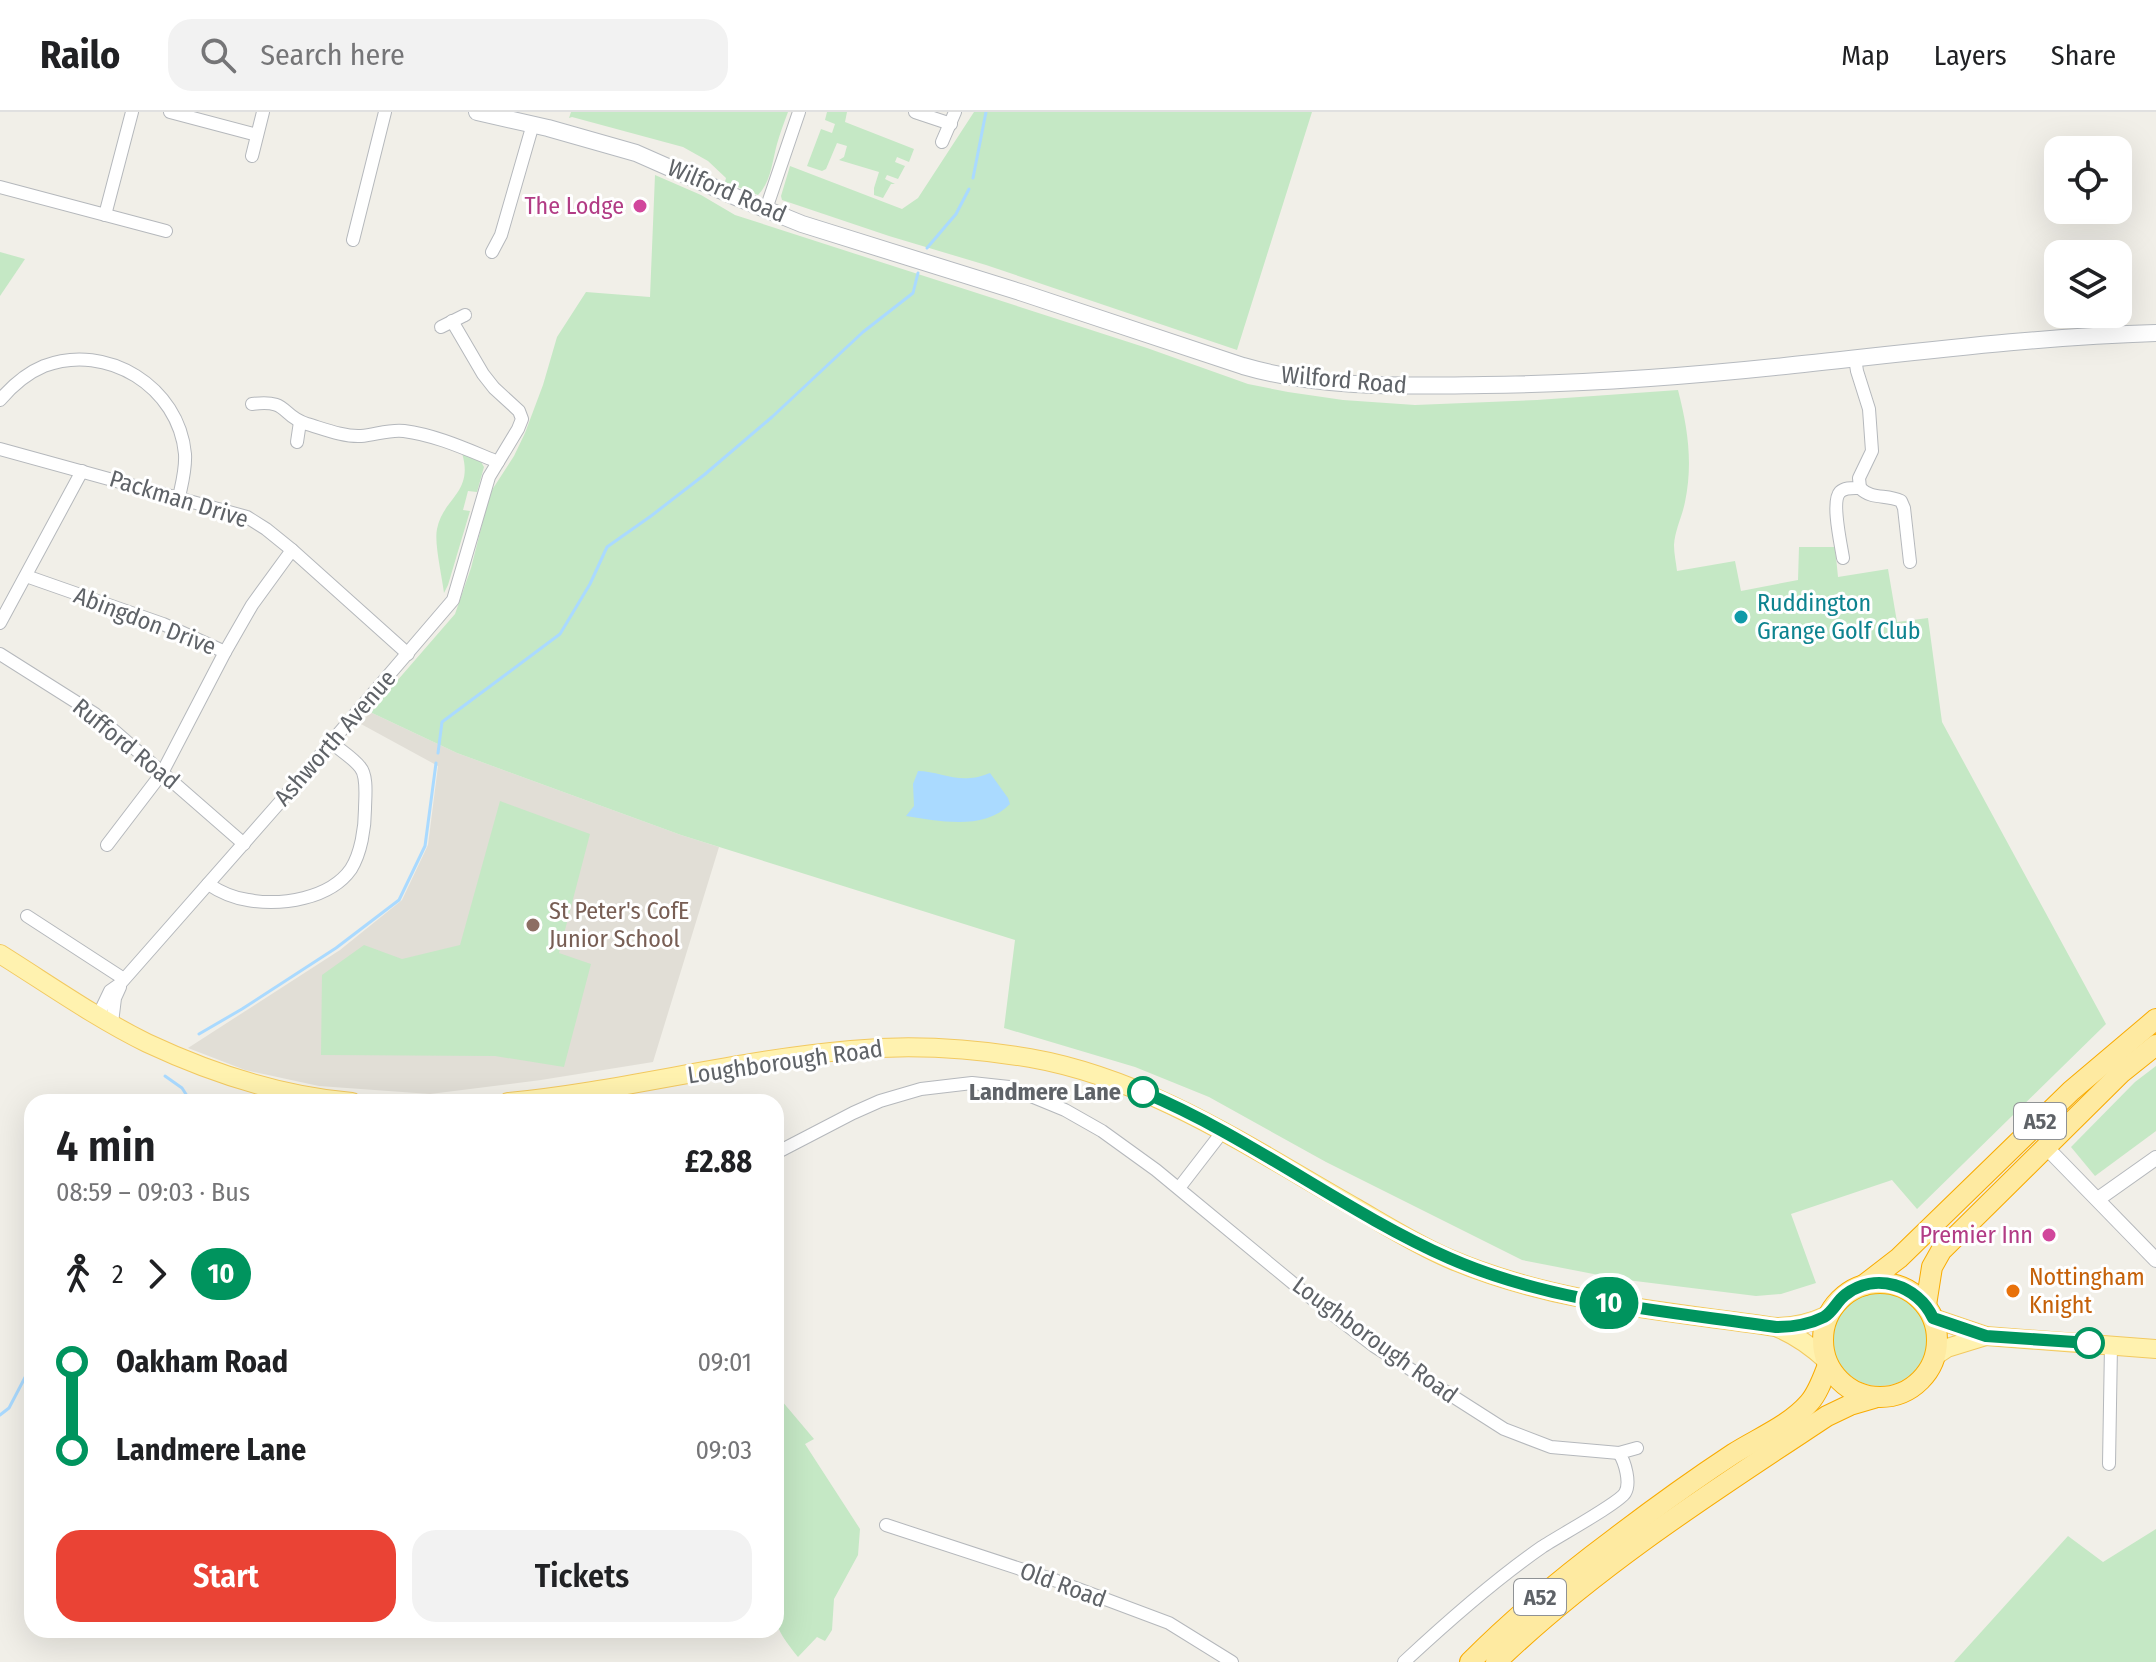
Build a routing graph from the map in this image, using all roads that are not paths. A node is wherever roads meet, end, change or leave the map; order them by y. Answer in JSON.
{"nodes":[{"id":1,"x":132,"y":112,"type":"edge"},
{"id":2,"x":170,"y":112,"type":"edge"},
{"id":3,"x":263,"y":112,"type":"edge"},
{"id":4,"x":385,"y":112,"type":"edge"},
{"id":5,"x":477,"y":112,"type":"edge"},
{"id":6,"x":799,"y":112,"type":"edge"},
{"id":7,"x":915,"y":112,"type":"edge"},
{"id":8,"x":953,"y":118,"type":"edge"},
{"id":9,"x":533,"y":124,"type":"junction"},
{"id":10,"x":257,"y":135,"type":"junction"},
{"id":11,"x":942,"y":142,"type":"dead end"},
{"id":12,"x":252,"y":156,"type":"dead end"},
{"id":13,"x":0,"y":187,"type":"edge"},
{"id":14,"x":766,"y":209,"type":"junction"},
{"id":15,"x":105,"y":215,"type":"junction"},
{"id":16,"x":166,"y":231,"type":"dead end"},
{"id":17,"x":353,"y":240,"type":"dead end"},
{"id":18,"x":492,"y":252,"type":"dead end"},
{"id":19,"x":465,"y":315,"type":"dead end"},
{"id":20,"x":2156,"y":333,"type":"edge"},
{"id":21,"x":1855,"y":358,"type":"junction"},
{"id":22,"x":0,"y":400,"type":"edge"},
{"id":23,"x":252,"y":404,"type":"dead end"},
{"id":24,"x":300,"y":422,"type":"junction"},
{"id":25,"x":297,"y":442,"type":"dead end"},
{"id":26,"x":0,"y":449,"type":"edge"},
{"id":27,"x":498,"y":462,"type":"junction"},
{"id":28,"x":82,"y":471,"type":"junction"},
{"id":29,"x":1860,"y":488,"type":"junction"},
{"id":30,"x":179,"y":497,"type":"junction"},
{"id":31,"x":292,"y":550,"type":"junction"},
{"id":32,"x":1843,"y":558,"type":"dead end"},
{"id":33,"x":1910,"y":562,"type":"dead end"},
{"id":34,"x":26,"y":576,"type":"junction"},
{"id":35,"x":0,"y":623,"type":"edge"},
{"id":36,"x":225,"y":652,"type":"junction"},
{"id":37,"x":0,"y":654,"type":"edge"},
{"id":38,"x":408,"y":654,"type":"junction"},
{"id":39,"x":332,"y":743,"type":"junction"},
{"id":40,"x":162,"y":773,"type":"junction"},
{"id":41,"x":244,"y":844,"type":"junction"},
{"id":42,"x":107,"y":845,"type":"dead end"},
{"id":43,"x":208,"y":884,"type":"junction"},
{"id":44,"x":27,"y":916,"type":"dead end"},
{"id":45,"x":0,"y":954,"type":"edge"},
{"id":46,"x":122,"y":982,"type":"junction"},
{"id":47,"x":2156,"y":1019,"type":"edge"},
{"id":48,"x":105,"y":1020,"type":"junction"},
{"id":49,"x":2156,"y":1045,"type":"edge"},
{"id":50,"x":270,"y":1094,"type":"edge"},
{"id":51,"x":571,"y":1094,"type":"edge"},
{"id":52,"x":1223,"y":1131,"type":"junction"},
{"id":53,"x":2045,"y":1146,"type":"junction"},
{"id":54,"x":784,"y":1149,"type":"edge"},
{"id":55,"x":2156,"y":1158,"type":"edge"},
{"id":56,"x":1179,"y":1188,"type":"junction"},
{"id":57,"x":2098,"y":1199,"type":"junction"},
{"id":58,"x":2156,"y":1260,"type":"edge"},
{"id":59,"x":1864,"y":1285,"type":"junction"},
{"id":60,"x":1929,"y":1312,"type":"junction"},
{"id":61,"x":1828,"y":1315,"type":"junction"},
{"id":62,"x":1776,"y":1327,"type":"junction"},
{"id":63,"x":1986,"y":1336,"type":"junction"},
{"id":64,"x":2111,"y":1345,"type":"junction"},
{"id":65,"x":2156,"y":1349,"type":"edge"},
{"id":66,"x":1935,"y":1356,"type":"junction"},
{"id":67,"x":1827,"y":1363,"type":"junction"},
{"id":68,"x":1874,"y":1398,"type":"junction"},
{"id":69,"x":1637,"y":1448,"type":"dead end"},
{"id":70,"x":1619,"y":1453,"type":"junction"},
{"id":71,"x":2109,"y":1464,"type":"dead end"},
{"id":72,"x":886,"y":1525,"type":"dead end"},
{"id":73,"x":1232,"y":1662,"type":"edge"},
{"id":74,"x":1404,"y":1662,"type":"edge"},
{"id":75,"x":1470,"y":1662,"type":"edge"},
{"id":76,"x":1496,"y":1662,"type":"edge"}],
"edges":[{"from":1,"to":15,"type":"street"},
{"from":2,"to":10,"type":"street"},
{"from":3,"to":10,"type":"street"},
{"from":4,"to":17,"type":"street"},
{"from":5,"to":9,"type":"main road","name":"Wilford Road"},
{"from":6,"to":14,"type":"street"},
{"from":7,"to":8,"type":"street"},
{"from":8,"to":11,"type":"street"},
{"from":9,"to":14,"type":"main road","name":"Wilford Road"},
{"from":9,"to":18,"type":"street"},
{"from":10,"to":12,"type":"street"},
{"from":13,"to":15,"type":"street"},
{"from":14,"to":21,"type":"main road","name":"Wilford Road"},
{"from":15,"to":16,"type":"street"},
{"from":19,"to":27,"type":"street","name":"Ashworth Avenue"},
{"from":20,"to":21,"type":"main road","name":"Wilford Road"},
{"from":21,"to":29,"type":"street"},
{"from":22,"to":30,"type":"street"},
{"from":23,"to":24,"type":"street"},
{"from":24,"to":25,"type":"street"},
{"from":24,"to":27,"type":"street"},
{"from":26,"to":28,"type":"street","name":"Packman Drive"},
{"from":27,"to":38,"type":"street","name":"Ashworth Avenue"},
{"from":28,"to":30,"type":"street","name":"Packman Drive"},
{"from":28,"to":34,"type":"street"},
{"from":29,"to":32,"type":"street"},
{"from":29,"to":33,"type":"street"},
{"from":30,"to":31,"type":"street","name":"Packman Drive"},
{"from":31,"to":36,"type":"street"},
{"from":31,"to":38,"type":"street","name":"Packman Drive"},
{"from":34,"to":35,"type":"street"},
{"from":34,"to":36,"type":"street","name":"Abingdon Drive"},
{"from":36,"to":40,"type":"street","name":"Abingdon Drive"},
{"from":37,"to":40,"type":"street","name":"Rufford Road"},
{"from":38,"to":39,"type":"street","name":"Ashworth Avenue"},
{"from":39,"to":41,"type":"street","name":"Ashworth Avenue"},
{"from":39,"to":43,"type":"street"},
{"from":40,"to":41,"type":"street","name":"Rufford Road"},
{"from":40,"to":42,"type":"street","name":"Abingdon Drive"},
{"from":41,"to":43,"type":"street","name":"Ashworth Avenue"},
{"from":43,"to":46,"type":"street","name":"Ashworth Avenue"},
{"from":44,"to":46,"type":"street"},
{"from":45,"to":48,"type":"main road"},
{"from":46,"to":48,"type":"street","name":"Ashworth Avenue"},
{"from":47,"to":59,"type":"highway","number":"A52"},
{"from":48,"to":50,"type":"main road"},
{"from":49,"to":53,"type":"highway","number":"A52"},
{"from":51,"to":52,"type":"main road","name":"Loughborough Road"},
{"from":52,"to":56,"type":"street"},
{"from":52,"to":62,"type":"main road","name":"Loughborough Road"},
{"from":53,"to":57,"type":"street"},
{"from":53,"to":60,"type":"highway","number":"A52"},
{"from":54,"to":56,"type":"street","name":"Loughborough Road"},
{"from":55,"to":57,"type":"street"},
{"from":56,"to":70,"type":"street","name":"Loughborough Road"},
{"from":57,"to":58,"type":"street"},
{"from":59,"to":60,"type":"highway"},
{"from":59,"to":61,"type":"highway","number":"A52"},
{"from":60,"to":63,"type":"main road"},
{"from":60,"to":66,"type":"highway","number":"A52"},
{"from":61,"to":62,"type":"main road","name":"Loughborough Road"},
{"from":61,"to":67,"type":"highway","number":"A52"},
{"from":62,"to":67,"type":"main road","name":"Loughborough Road"},
{"from":63,"to":64,"type":"main road"},
{"from":63,"to":66,"type":"main road"},
{"from":64,"to":65,"type":"main road"},
{"from":64,"to":71,"type":"street"},
{"from":66,"to":68,"type":"highway","number":"A52"},
{"from":67,"to":68,"type":"highway"},
{"from":67,"to":75,"type":"highway","number":"A52"},
{"from":68,"to":76,"type":"highway","number":"A52"},
{"from":69,"to":70,"type":"street"},
{"from":70,"to":74,"type":"street"},
{"from":72,"to":73,"type":"street","name":"Old Road"}]}
